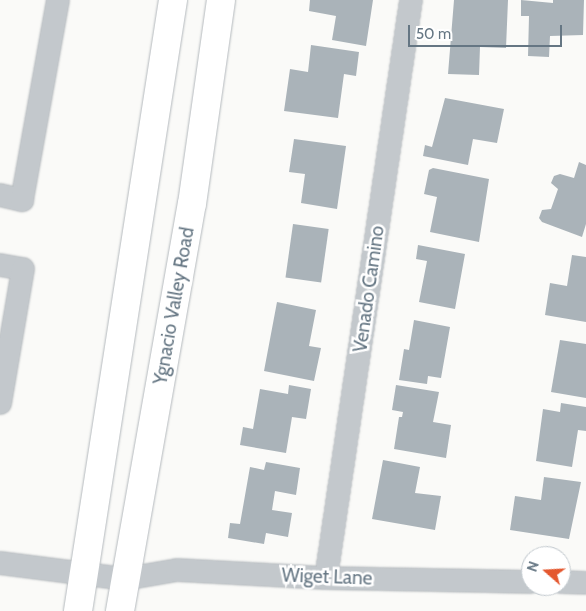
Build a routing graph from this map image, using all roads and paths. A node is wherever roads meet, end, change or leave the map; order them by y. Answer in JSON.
{"nodes":[{"id":1,"x":58,"y":0,"type":"edge"},
{"id":2,"x":173,"y":0,"type":"edge"},
{"id":3,"x":221,"y":0,"type":"edge"},
{"id":4,"x":411,"y":0,"type":"edge"},
{"id":5,"x":0,"y":196,"type":"edge"},
{"id":6,"x":0,"y":265,"type":"edge"},
{"id":7,"x":0,"y":403,"type":"edge"},
{"id":8,"x":0,"y":564,"type":"edge"},
{"id":9,"x":84,"y":576,"type":"junction"},
{"id":10,"x":326,"y":578,"type":"junction"},
{"id":11,"x":125,"y":580,"type":"junction"},
{"id":12,"x":521,"y":582,"type":"edge"},
{"id":13,"x":571,"y":582,"type":"edge"},
{"id":14,"x":586,"y":583,"type":"edge"},
{"id":15,"x":78,"y":611,"type":"edge"},
{"id":16,"x":120,"y":611,"type":"edge"}],
"edges":[{"from":1,"to":5,"type":"street"},
{"from":2,"to":9,"type":"highway"},
{"from":3,"to":11,"type":"highway","name":"Ygnacio Valley Road"},
{"from":4,"to":10,"type":"street","name":"Venado Camino"},
{"from":6,"to":7,"type":"street"},
{"from":8,"to":9,"type":"street","name":"Wiget Lane"},
{"from":9,"to":11,"type":"street","name":"Wiget Lane"},
{"from":9,"to":15,"type":"highway"},
{"from":10,"to":11,"type":"street","name":"Wiget Lane"},
{"from":10,"to":12,"type":"street","name":"Wiget Lane"},
{"from":11,"to":16,"type":"highway","name":"Ygnacio Valley Road"},
{"from":13,"to":14,"type":"street"}]}
